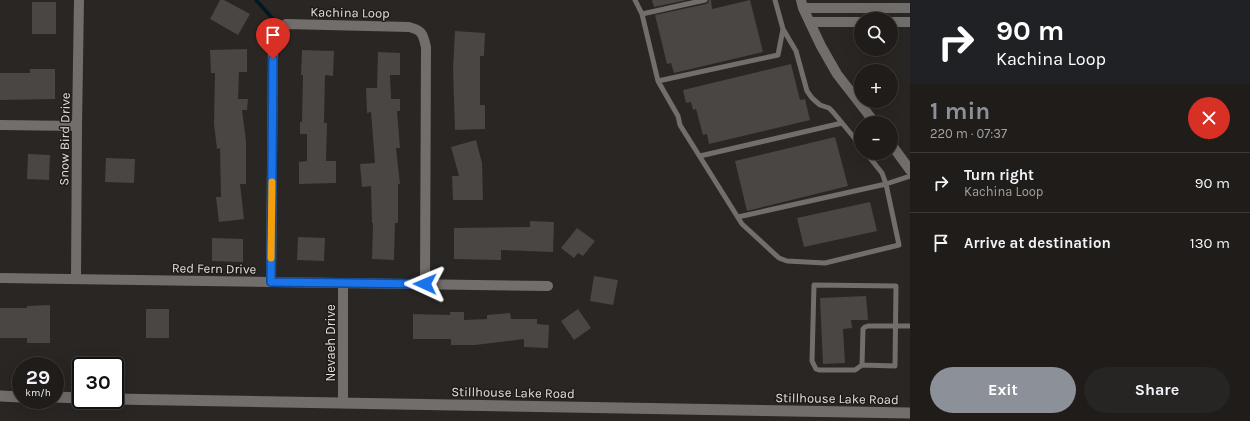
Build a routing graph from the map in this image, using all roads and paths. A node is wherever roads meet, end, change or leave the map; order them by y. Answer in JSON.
{"nodes":[{"id":1,"x":79,"y":0,"type":"edge"},
{"id":2,"x":635,"y":0,"type":"edge"},
{"id":3,"x":705,"y":0,"type":"edge"},
{"id":4,"x":775,"y":0,"type":"edge"},
{"id":5,"x":802,"y":4,"type":"edge"},
{"id":6,"x":910,"y":8,"type":"edge"},
{"id":7,"x":642,"y":14,"type":"junction"},
{"id":8,"x":810,"y":22,"type":"junction"},
{"id":9,"x":854,"y":22,"type":"edge"},
{"id":10,"x":898,"y":22,"type":"edge"},
{"id":11,"x":910,"y":22,"type":"edge"},
{"id":12,"x":783,"y":29,"type":"junction"},
{"id":13,"x":658,"y":80,"type":"junction"},
{"id":14,"x":869,"y":116,"type":"edge"},
{"id":15,"x":842,"y":123,"type":"junction"},
{"id":16,"x":0,"y":125,"type":"edge"},
{"id":17,"x":76,"y":126,"type":"junction"},
{"id":18,"x":854,"y":138,"type":"edge"},
{"id":19,"x":898,"y":154,"type":"edge"},
{"id":20,"x":700,"y":156,"type":"junction"},
{"id":21,"x":872,"y":160,"type":"edge"},
{"id":22,"x":910,"y":170,"type":"edge"},
{"id":23,"x":910,"y":176,"type":"edge"},
{"id":24,"x":886,"y":184,"type":"junction"},
{"id":25,"x":738,"y":217,"type":"junction"},
{"id":26,"x":0,"y":278,"type":"edge"},
{"id":27,"x":76,"y":279,"type":"junction"},
{"id":28,"x":271,"y":282,"type":"junction"},
{"id":29,"x":343,"y":283,"type":"junction"},
{"id":30,"x":425,"y":284,"type":"junction"},
{"id":31,"x":548,"y":286,"type":"dead end"},
{"id":32,"x":896,"y":326,"type":"junction"},
{"id":33,"x":910,"y":326,"type":"edge"},
{"id":34,"x":862,"y":365,"type":"junction"},
{"id":35,"x":0,"y":396,"type":"edge"},
{"id":36,"x":12,"y":397,"type":"edge"},
{"id":37,"x":124,"y":399,"type":"edge"},
{"id":38,"x":342,"y":403,"type":"junction"},
{"id":39,"x":910,"y":413,"type":"edge"}],
"edges":[{"from":1,"to":17,"type":"street","name":"Snow Bird Drive"},
{"from":2,"to":7,"type":"lane"},
{"from":3,"to":7,"type":"lane"},
{"from":4,"to":12,"type":"lane"},
{"from":5,"to":6,"type":"street"},
{"from":5,"to":8,"type":"street"},
{"from":7,"to":13,"type":"lane"},
{"from":8,"to":9,"type":"street"},
{"from":8,"to":14,"type":"street"},
{"from":10,"to":11,"type":"street"},
{"from":12,"to":13,"type":"lane"},
{"from":12,"to":15,"type":"lane"},
{"from":13,"to":20,"type":"lane"},
{"from":15,"to":18,"type":"lane"},
{"from":15,"to":20,"type":"lane"},
{"from":16,"to":17,"type":"street"},
{"from":17,"to":27,"type":"street","name":"Snow Bird Drive"},
{"from":19,"to":22,"type":"street"},
{"from":20,"to":25,"type":"lane"},
{"from":21,"to":24,"type":"lane"},
{"from":23,"to":24,"type":"lane"},
{"from":24,"to":25,"type":"lane"},
{"from":24,"to":25,"type":"lane"},
{"from":26,"to":27,"type":"street","name":"Red Fern Drive"},
{"from":27,"to":28,"type":"street","name":"Red Fern Drive"},
{"from":28,"to":29,"type":"street","name":"Red Fern Drive"},
{"from":28,"to":30,"type":"street","name":"Kachina Loop"},
{"from":29,"to":30,"type":"street","name":"Red Fern Drive"},
{"from":29,"to":38,"type":"street","name":"Nevaeh Drive"},
{"from":30,"to":31,"type":"street","name":"Red Fern Drive"},
{"from":32,"to":33,"type":"lane"},
{"from":32,"to":34,"type":"lane"},
{"from":32,"to":34,"type":"lane"},
{"from":32,"to":34,"type":"lane"},
{"from":35,"to":36,"type":"main road"},
{"from":37,"to":38,"type":"main road","name":"Stillhouse Lake Road"},
{"from":38,"to":39,"type":"main road","name":"Stillhouse Lake Road"}]}
